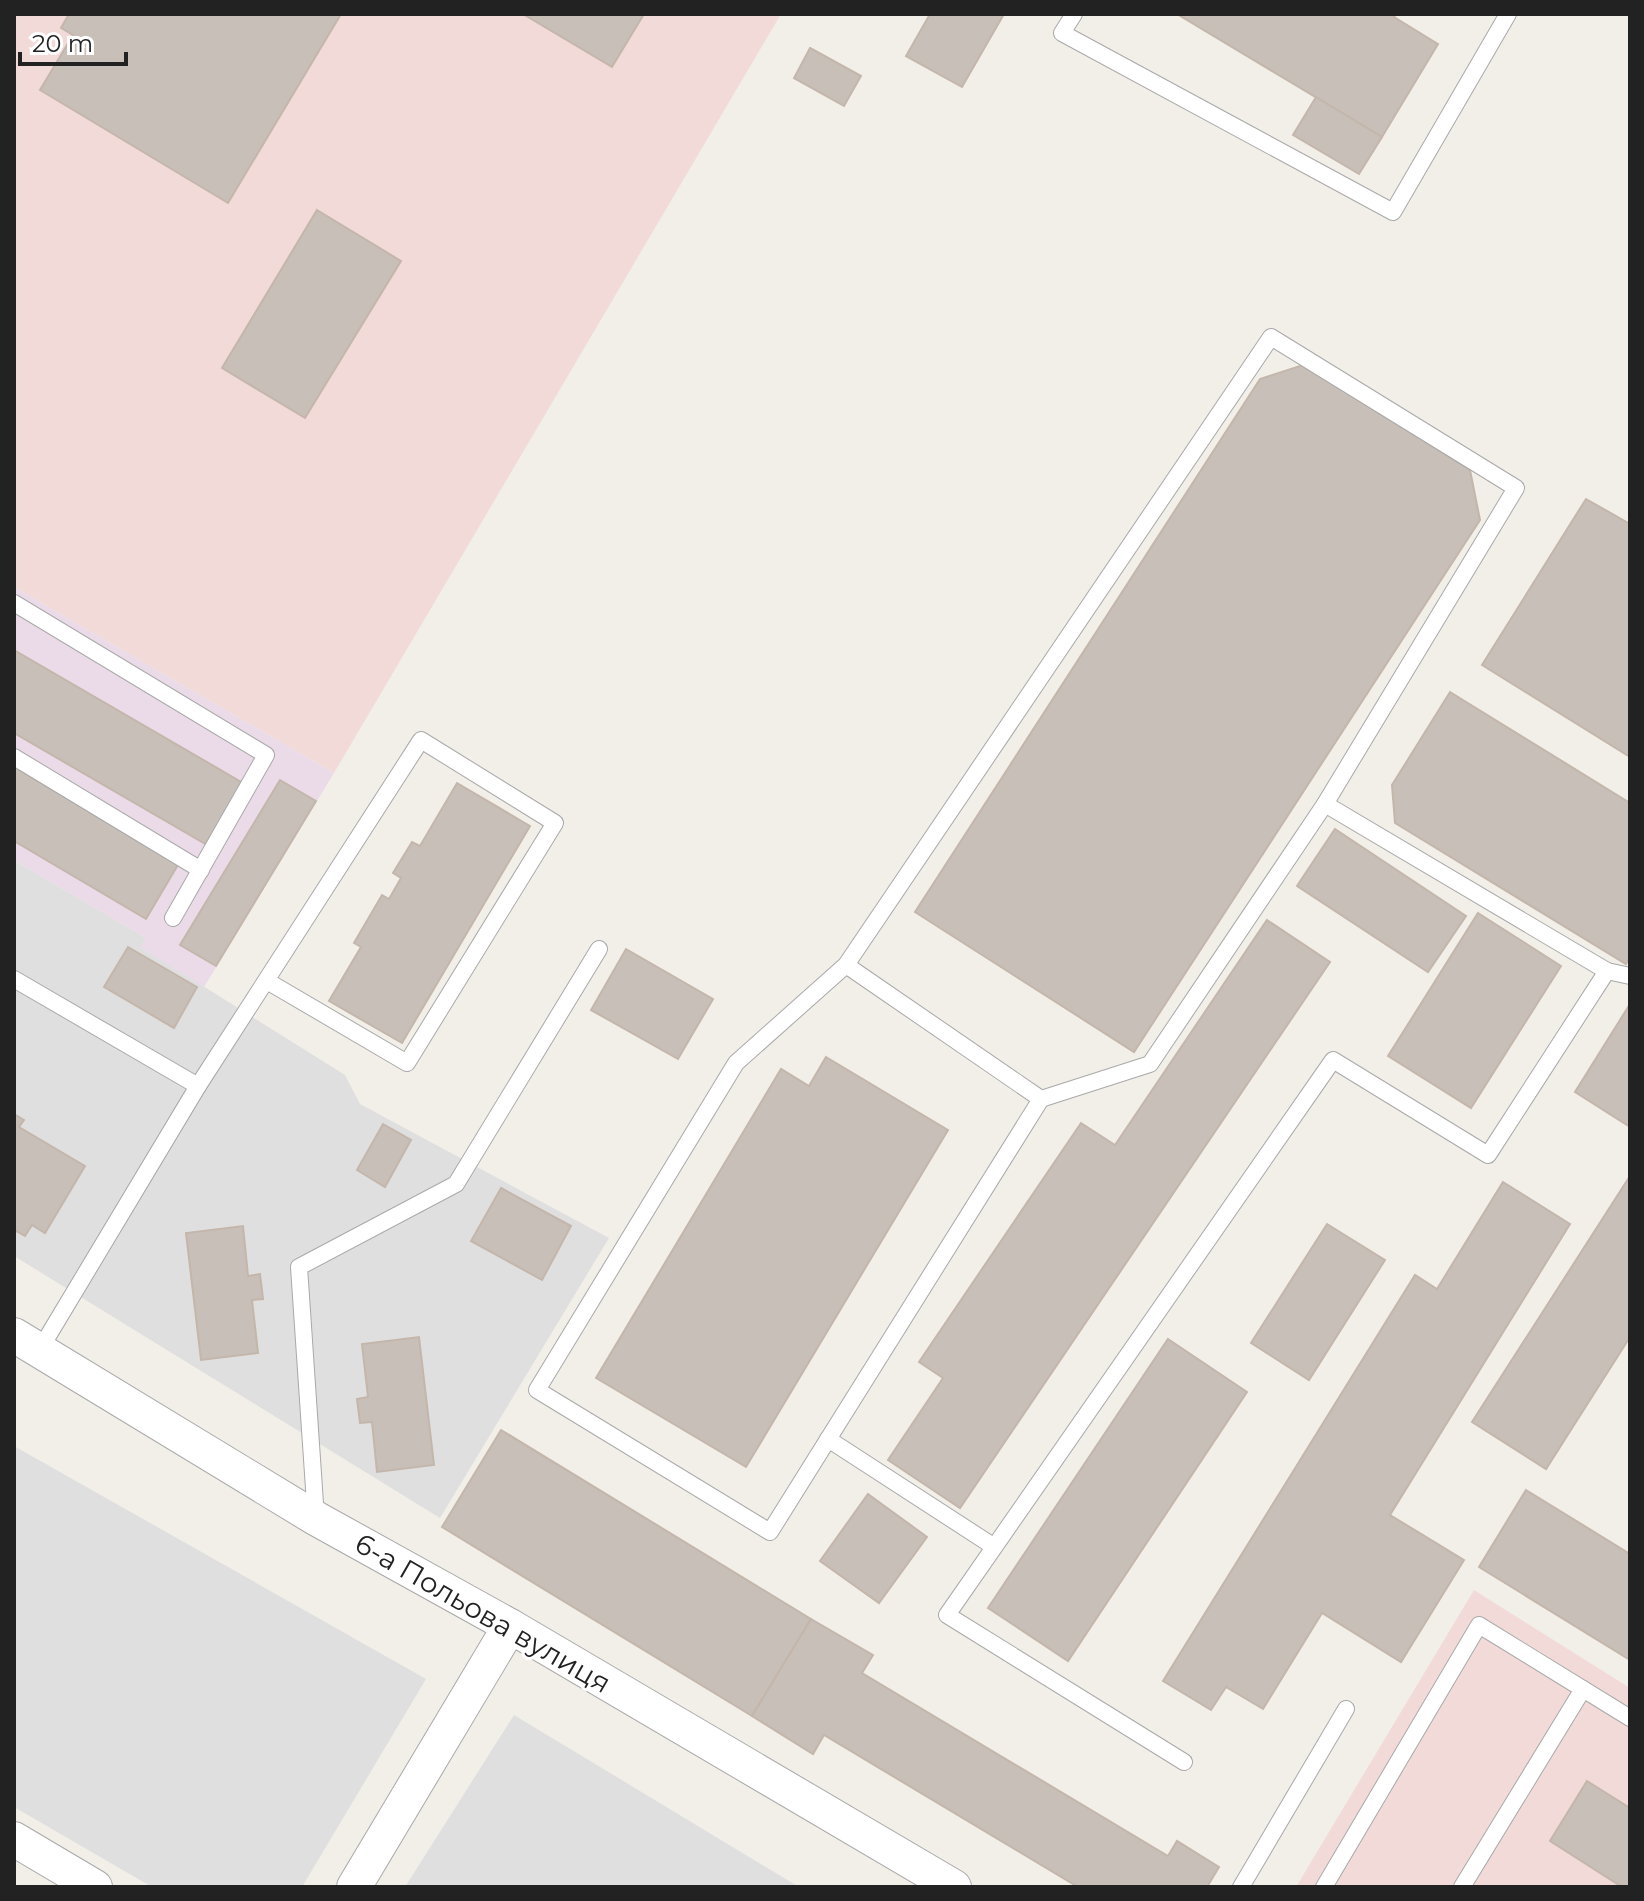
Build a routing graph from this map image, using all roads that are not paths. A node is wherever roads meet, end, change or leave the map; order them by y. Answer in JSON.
{"nodes":[{"id":1,"x":1074,"y":14,"type":"edge"},
{"id":2,"x":1508,"y":14,"type":"edge"},
{"id":3,"x":14,"y":603,"type":"edge"},
{"id":4,"x":14,"y":757,"type":"edge"},
{"id":5,"x":1325,"y":804,"type":"junction"},
{"id":6,"x":201,"y":870,"type":"junction"},
{"id":7,"x":173,"y":918,"type":"dead end"},
{"id":8,"x":599,"y":949,"type":"dead end"},
{"id":9,"x":846,"y":965,"type":"junction"},
{"id":10,"x":1607,"y":971,"type":"junction"},
{"id":11,"x":1630,"y":976,"type":"edge"},
{"id":12,"x":14,"y":979,"type":"edge"},
{"id":13,"x":267,"y":981,"type":"junction"},
{"id":14,"x":198,"y":1086,"type":"junction"},
{"id":15,"x":1041,"y":1099,"type":"junction"},
{"id":16,"x":27,"y":1343,"type":"edge"},
{"id":17,"x":828,"y":1439,"type":"junction"},
{"id":18,"x":317,"y":1519,"type":"junction"},
{"id":19,"x":993,"y":1546,"type":"junction"},
{"id":20,"x":510,"y":1626,"type":"junction"},
{"id":21,"x":1583,"y":1689,"type":"junction"},
{"id":22,"x":1346,"y":1709,"type":"dead end"},
{"id":23,"x":1630,"y":1718,"type":"edge"},
{"id":24,"x":1184,"y":1762,"type":"dead end"},
{"id":25,"x":14,"y":1839,"type":"edge"},
{"id":26,"x":95,"y":1887,"type":"edge"},
{"id":27,"x":354,"y":1887,"type":"edge"},
{"id":28,"x":954,"y":1887,"type":"edge"},
{"id":29,"x":1241,"y":1887,"type":"edge"},
{"id":30,"x":1324,"y":1887,"type":"edge"},
{"id":31,"x":1462,"y":1887,"type":"edge"}],
"edges":[{"from":1,"to":2,"type":"lane"},
{"from":3,"to":6,"type":"lane"},
{"from":4,"to":6,"type":"lane"},
{"from":5,"to":9,"type":"lane"},
{"from":5,"to":10,"type":"lane"},
{"from":5,"to":15,"type":"lane"},
{"from":6,"to":7,"type":"lane"},
{"from":8,"to":18,"type":"lane"},
{"from":9,"to":15,"type":"lane"},
{"from":9,"to":17,"type":"lane"},
{"from":10,"to":11,"type":"lane"},
{"from":10,"to":19,"type":"lane"},
{"from":12,"to":14,"type":"lane"},
{"from":13,"to":13,"type":"lane"},
{"from":13,"to":14,"type":"lane"},
{"from":14,"to":16,"type":"lane"},
{"from":15,"to":17,"type":"lane"},
{"from":16,"to":18,"type":"street","name":"6-а Польова вулиця"},
{"from":17,"to":19,"type":"lane"},
{"from":18,"to":20,"type":"street","name":"6-а Польова вулиця"},
{"from":19,"to":24,"type":"lane"},
{"from":20,"to":27,"type":"street"},
{"from":20,"to":28,"type":"street","name":"6-а Польова вулиця"},
{"from":21,"to":23,"type":"lane"},
{"from":21,"to":30,"type":"lane"},
{"from":21,"to":31,"type":"lane"},
{"from":22,"to":29,"type":"lane"},
{"from":25,"to":26,"type":"street"}]}
